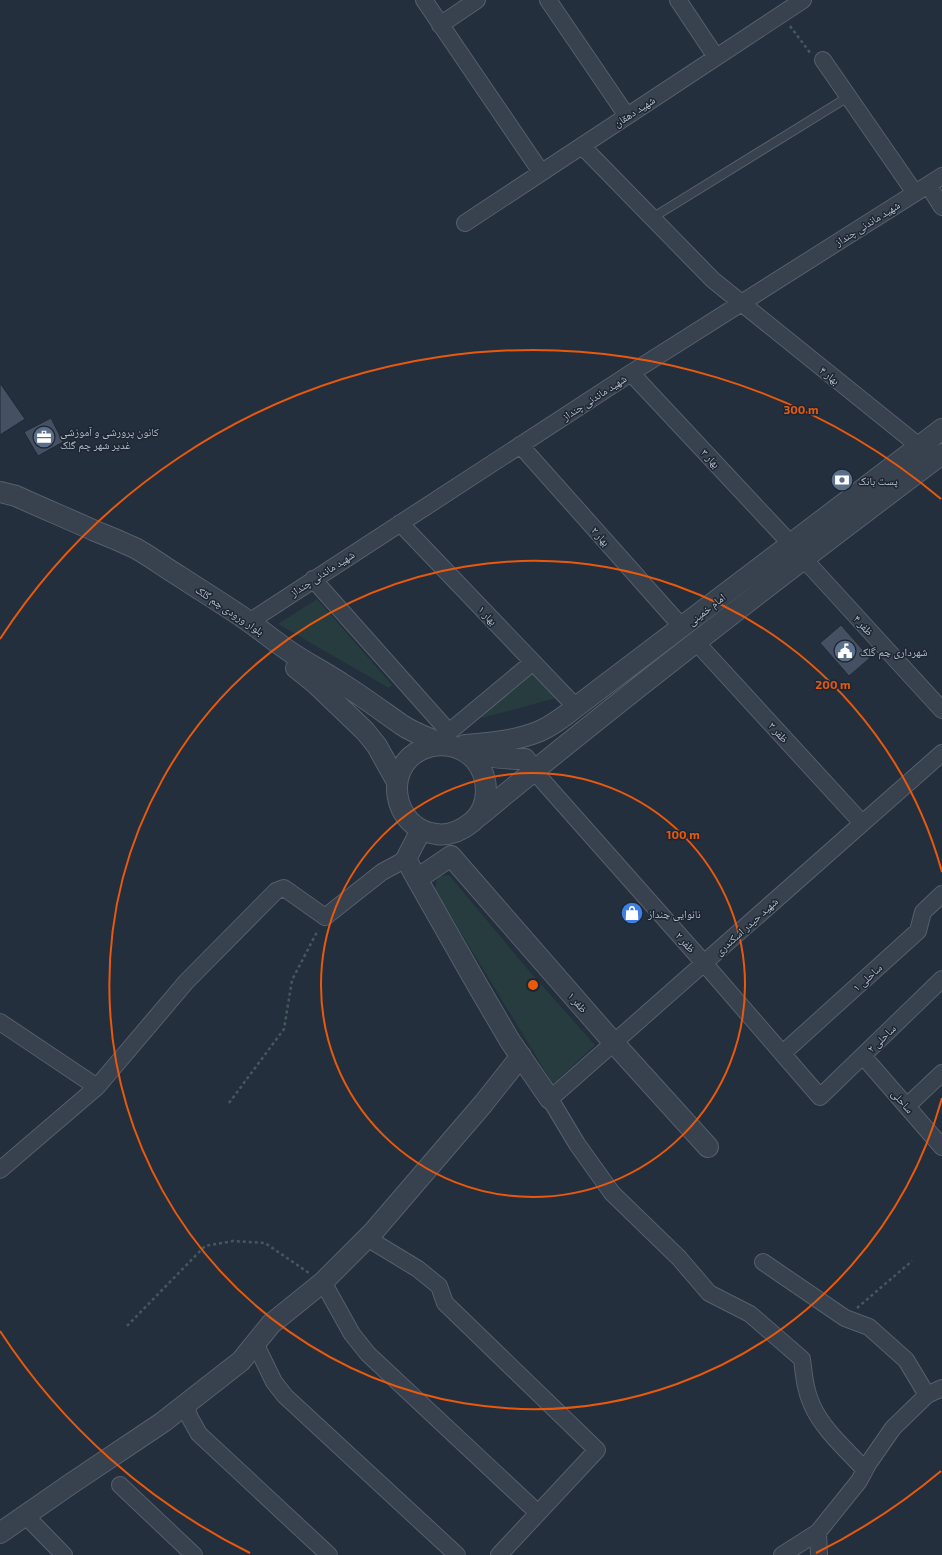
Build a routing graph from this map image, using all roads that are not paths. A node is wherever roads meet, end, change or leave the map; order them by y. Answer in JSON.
{"nodes":[{"id":1,"x":424,"y":0,"type":"edge"},
{"id":2,"x":477,"y":0,"type":"edge"},
{"id":3,"x":548,"y":0,"type":"edge"},
{"id":4,"x":678,"y":0,"type":"edge"},
{"id":5,"x":801,"y":0,"type":"edge"},
{"id":6,"x":440,"y":25,"type":"junction"},
{"id":7,"x":716,"y":57,"type":"junction"},
{"id":8,"x":823,"y":60,"type":"road end"},
{"id":9,"x":848,"y":97,"type":"junction"},
{"id":10,"x":626,"y":116,"type":"junction"},
{"id":11,"x":582,"y":146,"type":"junction"},
{"id":12,"x":541,"y":172,"type":"junction"},
{"id":13,"x":942,"y":176,"type":"edge"},
{"id":14,"x":922,"y":189,"type":"junction"},
{"id":15,"x":942,"y":207,"type":"edge"},
{"id":16,"x":652,"y":218,"type":"junction"},
{"id":17,"x":465,"y":223,"type":"dead end"},
{"id":18,"x":741,"y":303,"type":"junction"},
{"id":19,"x":631,"y":373,"type":"junction"},
{"id":20,"x":942,"y":429,"type":"edge"},
{"id":21,"x":520,"y":445,"type":"junction"},
{"id":22,"x":919,"y":446,"type":"junction"},
{"id":23,"x":939,"y":460,"type":"edge"},
{"id":24,"x":0,"y":492,"type":"edge"},
{"id":25,"x":0,"y":501,"type":"edge"},
{"id":26,"x":400,"y":523,"type":"junction"},
{"id":27,"x":797,"y":551,"type":"junction"},
{"id":28,"x":313,"y":579,"type":"junction"},
{"id":29,"x":249,"y":622,"type":"junction"},
{"id":30,"x":682,"y":627,"type":"junction"},
{"id":31,"x":696,"y":642,"type":"junction"},
{"id":32,"x":533,"y":662,"type":"junction"},
{"id":33,"x":374,"y":704,"type":"junction"},
{"id":34,"x":576,"y":708,"type":"junction"},
{"id":35,"x":942,"y":710,"type":"edge"},
{"id":36,"x":359,"y":725,"type":"junction"},
{"id":37,"x":451,"y":746,"type":"junction"},
{"id":38,"x":942,"y":753,"type":"edge"},
{"id":39,"x":534,"y":771,"type":"junction"},
{"id":40,"x":397,"y":782,"type":"junction"},
{"id":41,"x":475,"y":820,"type":"junction"},
{"id":42,"x":862,"y":823,"type":"junction"},
{"id":43,"x":421,"y":830,"type":"junction"},
{"id":44,"x":450,"y":834,"type":"junction"},
{"id":45,"x":451,"y":856,"type":"junction"},
{"id":46,"x":406,"y":859,"type":"junction"},
{"id":47,"x":417,"y":879,"type":"junction"},
{"id":48,"x":942,"y":894,"type":"edge"},
{"id":49,"x":704,"y":963,"type":"junction"},
{"id":50,"x":942,"y":980,"type":"edge"},
{"id":51,"x":0,"y":1022,"type":"edge"},
{"id":52,"x":613,"y":1042,"type":"junction"},
{"id":53,"x":783,"y":1053,"type":"junction"},
{"id":54,"x":521,"y":1056,"type":"junction"},
{"id":55,"x":863,"y":1056,"type":"junction"},
{"id":56,"x":942,"y":1073,"type":"edge"},
{"id":57,"x":97,"y":1087,"type":"junction"},
{"id":58,"x":820,"y":1097,"type":"joint"},
{"id":59,"x":550,"y":1100,"type":"junction"},
{"id":60,"x":907,"y":1106,"type":"junction"},
{"id":61,"x":708,"y":1147,"type":"dead end"},
{"id":62,"x":942,"y":1147,"type":"edge"},
{"id":63,"x":0,"y":1170,"type":"edge"},
{"id":64,"x":367,"y":1238,"type":"junction"},
{"id":65,"x":763,"y":1262,"type":"dead end"},
{"id":66,"x":323,"y":1282,"type":"junction"},
{"id":67,"x":255,"y":1343,"type":"junction"},
{"id":68,"x":942,"y":1388,"type":"edge"},
{"id":69,"x":927,"y":1395,"type":"junction"},
{"id":70,"x":185,"y":1404,"type":"junction"},
{"id":71,"x":865,"y":1470,"type":"junction"},
{"id":72,"x":120,"y":1485,"type":"dead end"},
{"id":73,"x":538,"y":1513,"type":"junction"},
{"id":74,"x":25,"y":1515,"type":"junction"},
{"id":75,"x":818,"y":1532,"type":"junction"},
{"id":76,"x":0,"y":1533,"type":"edge"},
{"id":77,"x":64,"y":1555,"type":"edge"},
{"id":78,"x":194,"y":1555,"type":"edge"},
{"id":79,"x":329,"y":1555,"type":"edge"},
{"id":80,"x":457,"y":1555,"type":"edge"},
{"id":81,"x":499,"y":1555,"type":"edge"},
{"id":82,"x":782,"y":1555,"type":"edge"},
{"id":83,"x":819,"y":1555,"type":"edge"}],
"edges":[{"from":1,"to":6,"type":"street"},
{"from":2,"to":6,"type":"street"},
{"from":3,"to":10,"type":"street"},
{"from":4,"to":7,"type":"street"},
{"from":5,"to":7,"type":"street","name":"شهید دهقان"},
{"from":6,"to":12,"type":"street"},
{"from":7,"to":10,"type":"street","name":"شهید دهقان"},
{"from":8,"to":9,"type":"street"},
{"from":9,"to":14,"type":"street"},
{"from":9,"to":16,"type":"lane"},
{"from":10,"to":11,"type":"street","name":"شهید دهقان"},
{"from":11,"to":12,"type":"street","name":"شهید دهقان"},
{"from":11,"to":16,"type":"street","name":"بهار ۴"},
{"from":12,"to":17,"type":"street","name":"شهید دهقان"},
{"from":13,"to":14,"type":"street","name":"شهید ماندنی چنداز"},
{"from":14,"to":15,"type":"street"},
{"from":14,"to":18,"type":"street","name":"شهید ماندنی چنداز"},
{"from":16,"to":18,"type":"street","name":"بهار ۴"},
{"from":18,"to":19,"type":"street","name":"شهید ماندنی چنداز"},
{"from":18,"to":22,"type":"street","name":"بهار ۴"},
{"from":19,"to":21,"type":"street","name":"شهید ماندنی چنداز"},
{"from":19,"to":27,"type":"street","name":"بهار ۳"},
{"from":20,"to":22,"type":"street","name":"امام خمینی"},
{"from":21,"to":26,"type":"street","name":"شهید ماندنی چنداز"},
{"from":21,"to":30,"type":"street","name":"بهار ۲"},
{"from":22,"to":27,"type":"street","name":"امام خمینی"},
{"from":23,"to":27,"type":"street","name":"امام خمینی"},
{"from":24,"to":29,"type":"street","name":"بلوار ورودی چم گلک"},
{"from":25,"to":36,"type":"street","name":"بلوار ورودی چم گلک"},
{"from":26,"to":28,"type":"street","name":"شهید ماندنی چنداز"},
{"from":26,"to":32,"type":"street","name":"بهار ۱"},
{"from":27,"to":30,"type":"street","name":"امام خمینی"},
{"from":27,"to":31,"type":"street","name":"امام خمینی"},
{"from":27,"to":35,"type":"street","name":"ظفر ۴"},
{"from":28,"to":29,"type":"street","name":"شهید ماندنی چنداز"},
{"from":28,"to":32,"type":"street"},
{"from":29,"to":33,"type":"street","name":"بلوار ورودی چم گلک"},
{"from":30,"to":34,"type":"street","name":"امام خمینی"},
{"from":31,"to":39,"type":"street","name":"امام خمینی"},
{"from":31,"to":42,"type":"street","name":"ظفر ۳"},
{"from":32,"to":34,"type":"street","name":"بهار ۱"},
{"from":33,"to":36,"type":"street"},
{"from":33,"to":37,"type":"street","name":"بلوار ورودی چم گلک"},
{"from":34,"to":37,"type":"street","name":"امام خمینی"},
{"from":36,"to":40,"type":"street","name":"بلوار ورودی چم گلک"},
{"from":37,"to":39,"type":"street"},
{"from":37,"to":40,"type":"street"},
{"from":37,"to":41,"type":"street"},
{"from":38,"to":42,"type":"street","name":"شهید حیدر اسکندری"},
{"from":39,"to":41,"type":"street","name":"امام خمینی"},
{"from":39,"to":49,"type":"street","name":"ظفر ۲"},
{"from":40,"to":43,"type":"street"},
{"from":41,"to":44,"type":"street"},
{"from":42,"to":49,"type":"street","name":"شهید حیدر اسکندری"},
{"from":43,"to":44,"type":"street"},
{"from":43,"to":46,"type":"street"},
{"from":44,"to":45,"type":"street"},
{"from":45,"to":47,"type":"street"},
{"from":45,"to":52,"type":"street","name":"ظفر ۱"},
{"from":46,"to":47,"type":"street"},
{"from":46,"to":57,"type":"street"},
{"from":47,"to":54,"type":"street"},
{"from":48,"to":53,"type":"street","name":"ساحلی ۱"},
{"from":49,"to":52,"type":"street","name":"شهید حیدر اسکندری"},
{"from":49,"to":53,"type":"street","name":"ظفر ۲"},
{"from":50,"to":55,"type":"street","name":"ساحلی ۲"},
{"from":51,"to":57,"type":"street"},
{"from":52,"to":59,"type":"street","name":"شهید حیدر اسکندری"},
{"from":52,"to":61,"type":"street","name":"ظفر ۱"},
{"from":53,"to":58,"type":"street","name":"ظفر ۲"},
{"from":54,"to":59,"type":"street"},
{"from":54,"to":64,"type":"street"},
{"from":55,"to":58,"type":"street","name":"ساحلی ۲"},
{"from":55,"to":60,"type":"street","name":"ساحلی"},
{"from":56,"to":60,"type":"street"},
{"from":57,"to":63,"type":"street"},
{"from":59,"to":71,"type":"street"},
{"from":60,"to":62,"type":"street","name":"ساحلی"},
{"from":64,"to":66,"type":"street"},
{"from":64,"to":73,"type":"street"},
{"from":65,"to":69,"type":"street"},
{"from":66,"to":67,"type":"street"},
{"from":66,"to":73,"type":"street"},
{"from":67,"to":70,"type":"street"},
{"from":67,"to":80,"type":"street"},
{"from":68,"to":69,"type":"street"},
{"from":69,"to":71,"type":"street"},
{"from":70,"to":74,"type":"street"},
{"from":70,"to":79,"type":"street"},
{"from":71,"to":75,"type":"street"},
{"from":72,"to":78,"type":"street"},
{"from":73,"to":81,"type":"street"},
{"from":74,"to":76,"type":"street"},
{"from":74,"to":77,"type":"street"},
{"from":75,"to":82,"type":"street"},
{"from":75,"to":83,"type":"street"}]}
